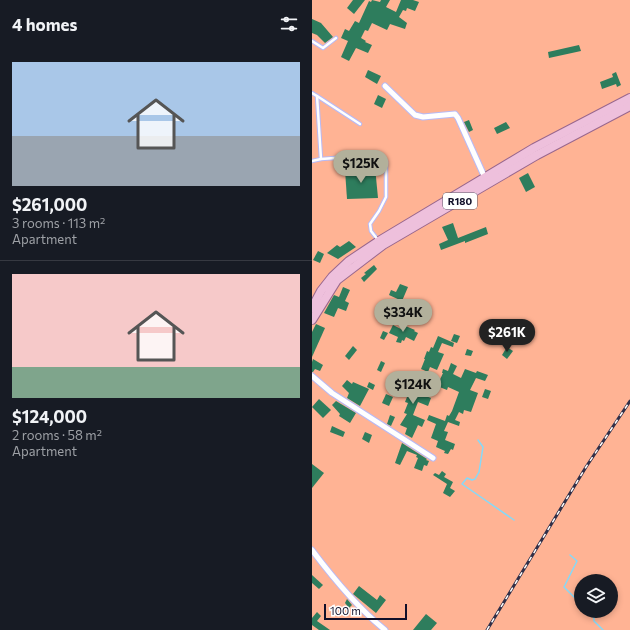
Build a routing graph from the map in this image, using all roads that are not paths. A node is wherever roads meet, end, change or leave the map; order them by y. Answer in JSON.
{"nodes":[{"id":1,"x":336,"y":38,"type":"dead end"},
{"id":2,"x":312,"y":41,"type":"edge"},
{"id":3,"x":384,"y":86,"type":"dead end"},
{"id":4,"x":312,"y":93,"type":"edge"},
{"id":5,"x":317,"y":96,"type":"junction"},
{"id":6,"x":630,"y":98,"type":"edge"},
{"id":7,"x":630,"y":106,"type":"edge"},
{"id":8,"x":360,"y":124,"type":"dead end"},
{"id":9,"x":321,"y":159,"type":"junction"},
{"id":10,"x":312,"y":161,"type":"edge"},
{"id":11,"x":485,"y":178,"type":"junction"},
{"id":12,"x":378,"y":241,"type":"junction"},
{"id":13,"x":321,"y":291,"type":"junction"},
{"id":14,"x":312,"y":293,"type":"edge"},
{"id":15,"x":312,"y":308,"type":"edge"},
{"id":16,"x":312,"y":320,"type":"edge"},
{"id":17,"x":312,"y":376,"type":"edge"},
{"id":18,"x":433,"y":458,"type":"dead end"},
{"id":19,"x":312,"y":550,"type":"edge"},
{"id":20,"x":385,"y":630,"type":"edge"}],
"edges":[{"from":1,"to":2,"type":"lane"},
{"from":3,"to":11,"type":"street"},
{"from":4,"to":5,"type":"lane"},
{"from":5,"to":8,"type":"lane"},
{"from":5,"to":9,"type":"lane"},
{"from":6,"to":11,"type":"main road","number":"R180"},
{"from":7,"to":16,"type":"main road","number":"R180"},
{"from":9,"to":10,"type":"lane"},
{"from":9,"to":12,"type":"lane"},
{"from":11,"to":12,"type":"main road","number":"R180"},
{"from":12,"to":13,"type":"main road","number":"R180"},
{"from":13,"to":14,"type":"main road"},
{"from":13,"to":15,"type":"main road","number":"R180"},
{"from":17,"to":18,"type":"street"},
{"from":19,"to":20,"type":"street"}]}
